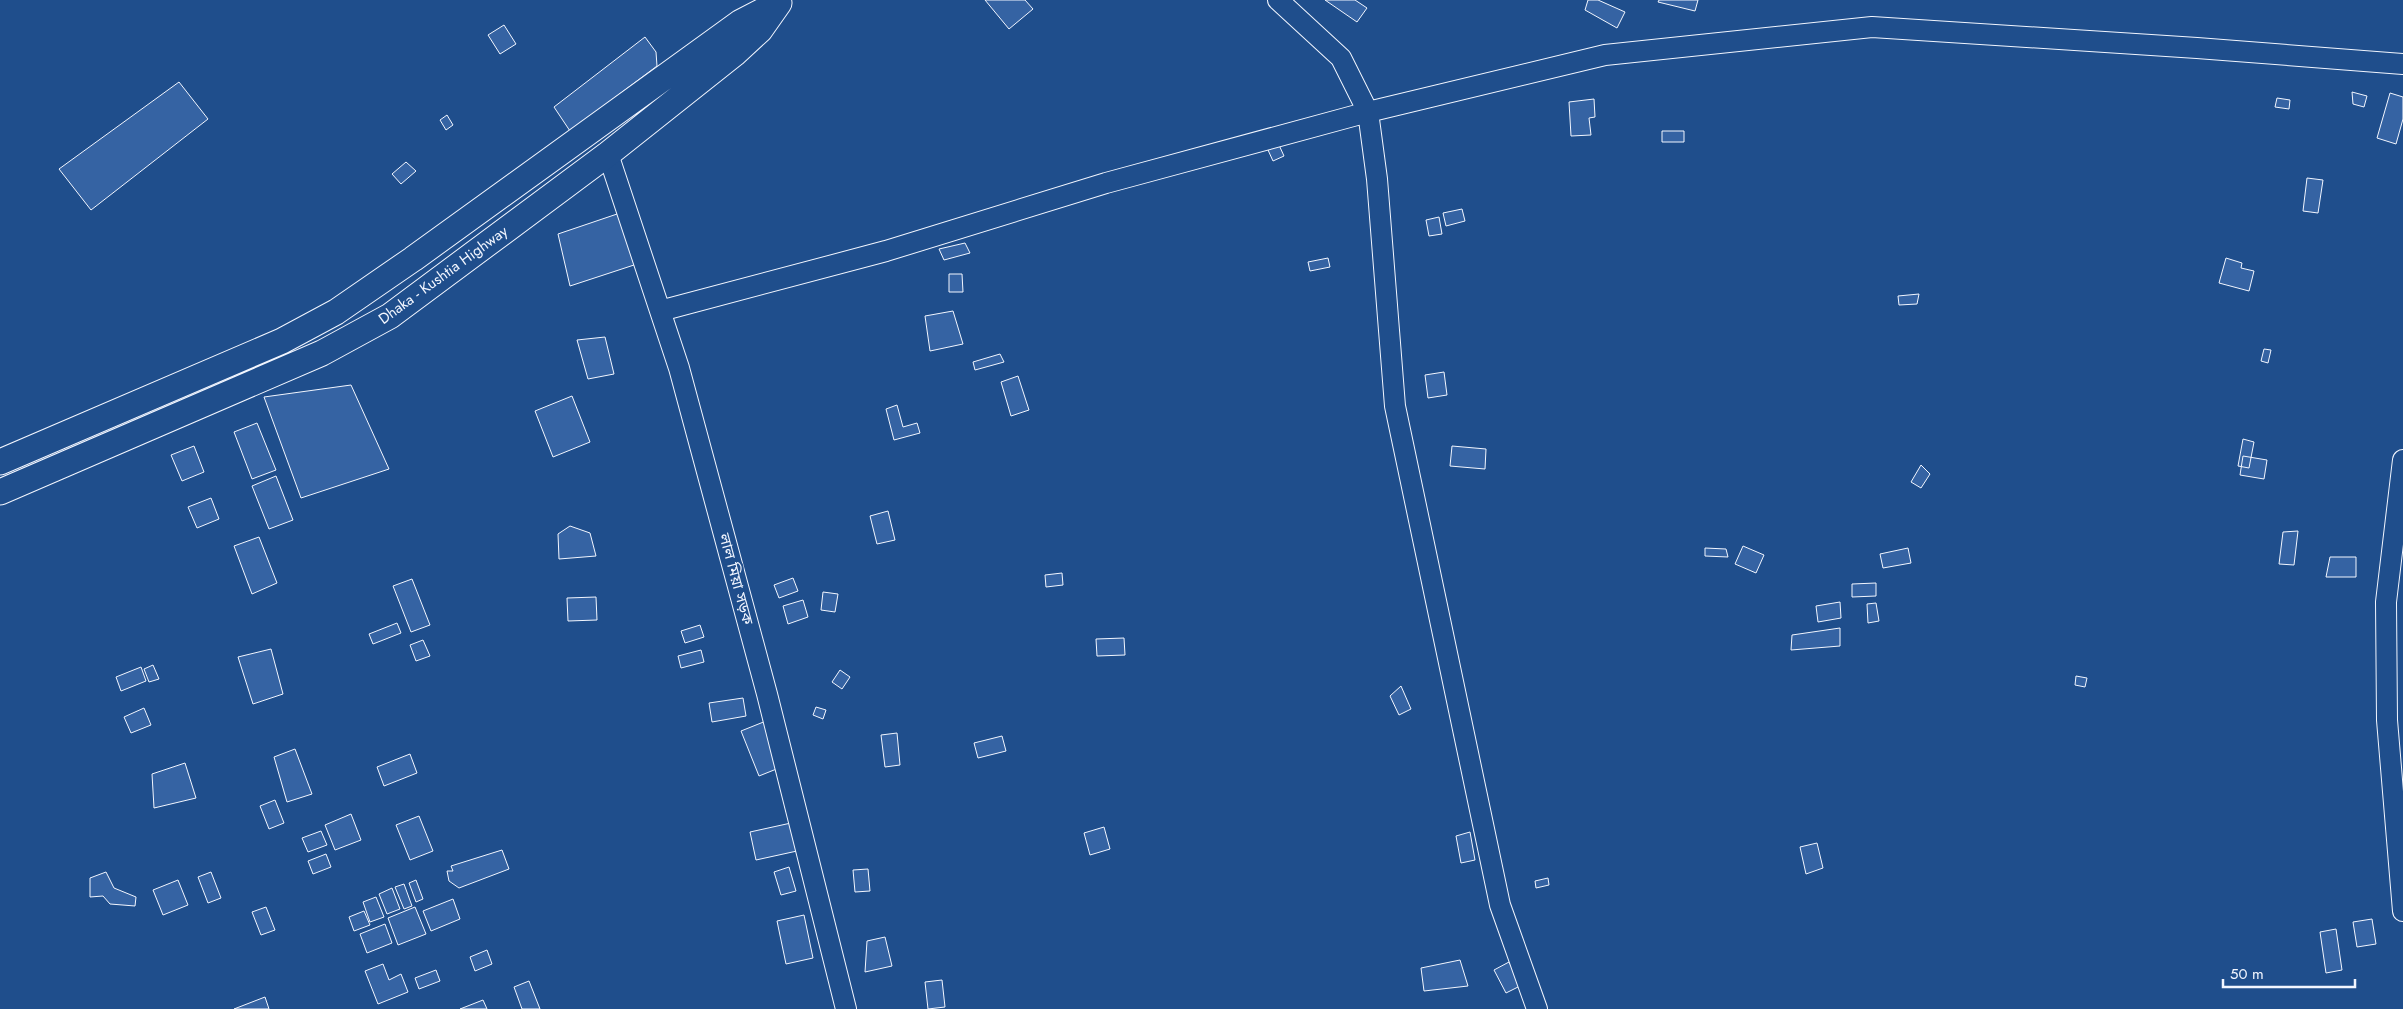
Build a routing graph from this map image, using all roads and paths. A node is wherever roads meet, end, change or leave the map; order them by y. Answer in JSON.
{"nodes":[{"id":1,"x":1278,"y":0,"type":"edge"},
{"id":2,"x":781,"y":1,"type":"edge"},
{"id":3,"x":2403,"y":64,"type":"edge"},
{"id":4,"x":1368,"y":112,"type":"junction"},
{"id":5,"x":608,"y":154,"type":"junction"},
{"id":6,"x":660,"y":311,"type":"junction"},
{"id":7,"x":2403,"y":460,"type":"edge"},
{"id":8,"x":0,"y":462,"type":"edge"},
{"id":9,"x":0,"y":492,"type":"edge"},
{"id":10,"x":2403,"y":911,"type":"edge"},
{"id":11,"x":846,"y":1009,"type":"edge"},
{"id":12,"x":1537,"y":1009,"type":"edge"}],
"edges":[{"from":1,"to":4,"type":"street"},
{"from":2,"to":5,"type":"main road","name":"Dhaka - Kushtia Highway"},
{"from":2,"to":8,"type":"main road","name":"Dhaka - Kushtia Highway"},
{"from":3,"to":4,"type":"street"},
{"from":4,"to":6,"type":"street"},
{"from":4,"to":12,"type":"street"},
{"from":5,"to":6,"type":"street","name":"লাল মিয়া সড়ক"},
{"from":5,"to":9,"type":"main road","name":"Dhaka - Kushtia Highway"},
{"from":6,"to":11,"type":"street","name":"লাল মিয়া সড়ক"},
{"from":7,"to":10,"type":"street"}]}
